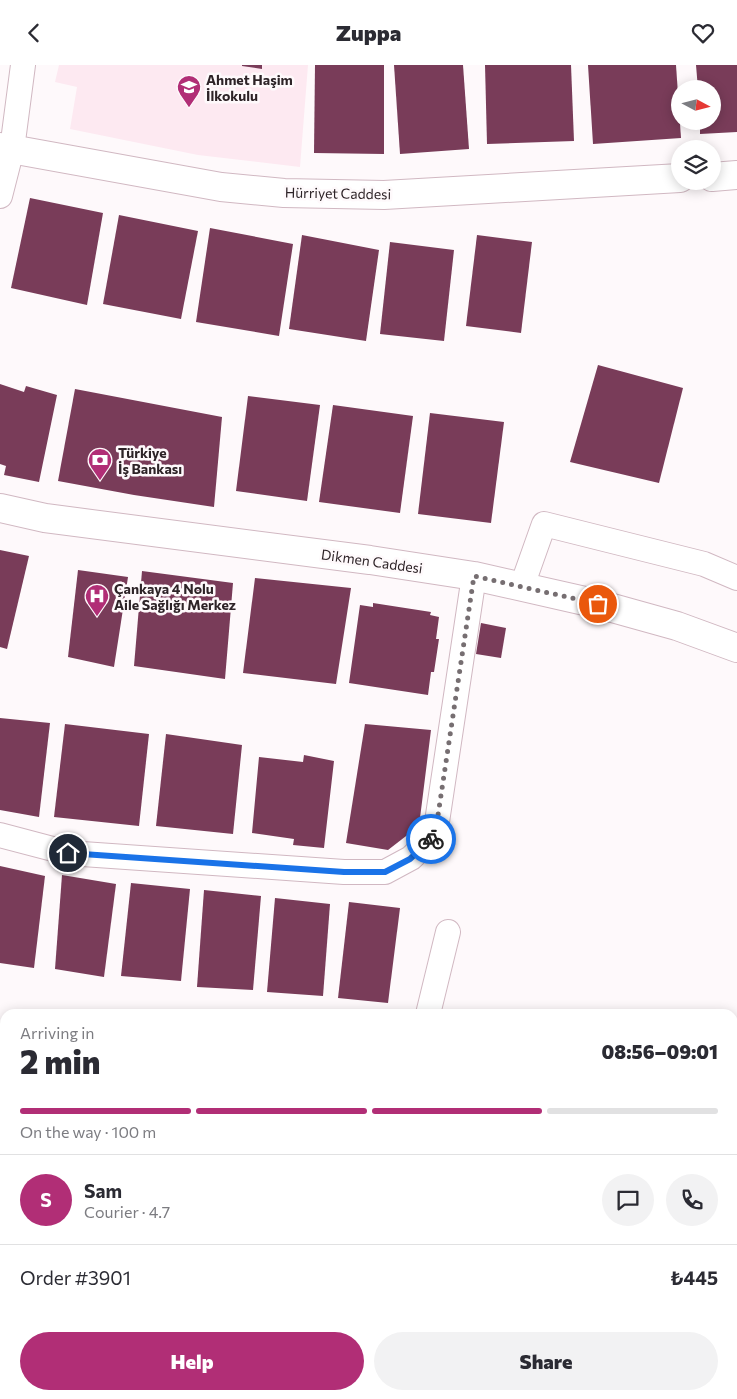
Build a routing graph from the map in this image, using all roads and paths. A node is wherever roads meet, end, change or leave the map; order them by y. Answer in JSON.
{"nodes":[{"id":1,"x":23,"y":65,"type":"edge"},
{"id":2,"x":6,"y":148,"type":"edge"},
{"id":3,"x":737,"y":175,"type":"edge"},
{"id":4,"x":721,"y":176,"type":"edge"},
{"id":5,"x":671,"y":179,"type":"edge"},
{"id":6,"x":0,"y":196,"type":"edge"},
{"id":7,"x":0,"y":508,"type":"edge"},
{"id":8,"x":474,"y":576,"type":"junction"},
{"id":9,"x":737,"y":578,"type":"edge"},
{"id":10,"x":522,"y":587,"type":"junction"},
{"id":11,"x":737,"y":648,"type":"edge"},
{"id":12,"x":0,"y":835,"type":"edge"},
{"id":13,"x":448,"y":932,"type":"dead end"},
{"id":14,"x":429,"y":1009,"type":"edge"}],
"edges":[{"from":1,"to":2,"type":"street"},
{"from":2,"to":5,"type":"main road","name":"Hürriyet Caddesi"},
{"from":2,"to":6,"type":"street"},
{"from":3,"to":4,"type":"main road"},
{"from":7,"to":8,"type":"main road","name":"Dikmen Caddesi"},
{"from":8,"to":10,"type":"main road","name":"Dikmen Caddesi"},
{"from":8,"to":12,"type":"street"},
{"from":9,"to":10,"type":"street"},
{"from":10,"to":11,"type":"main road","name":"Dikmen Caddesi"},
{"from":13,"to":14,"type":"street"}]}
